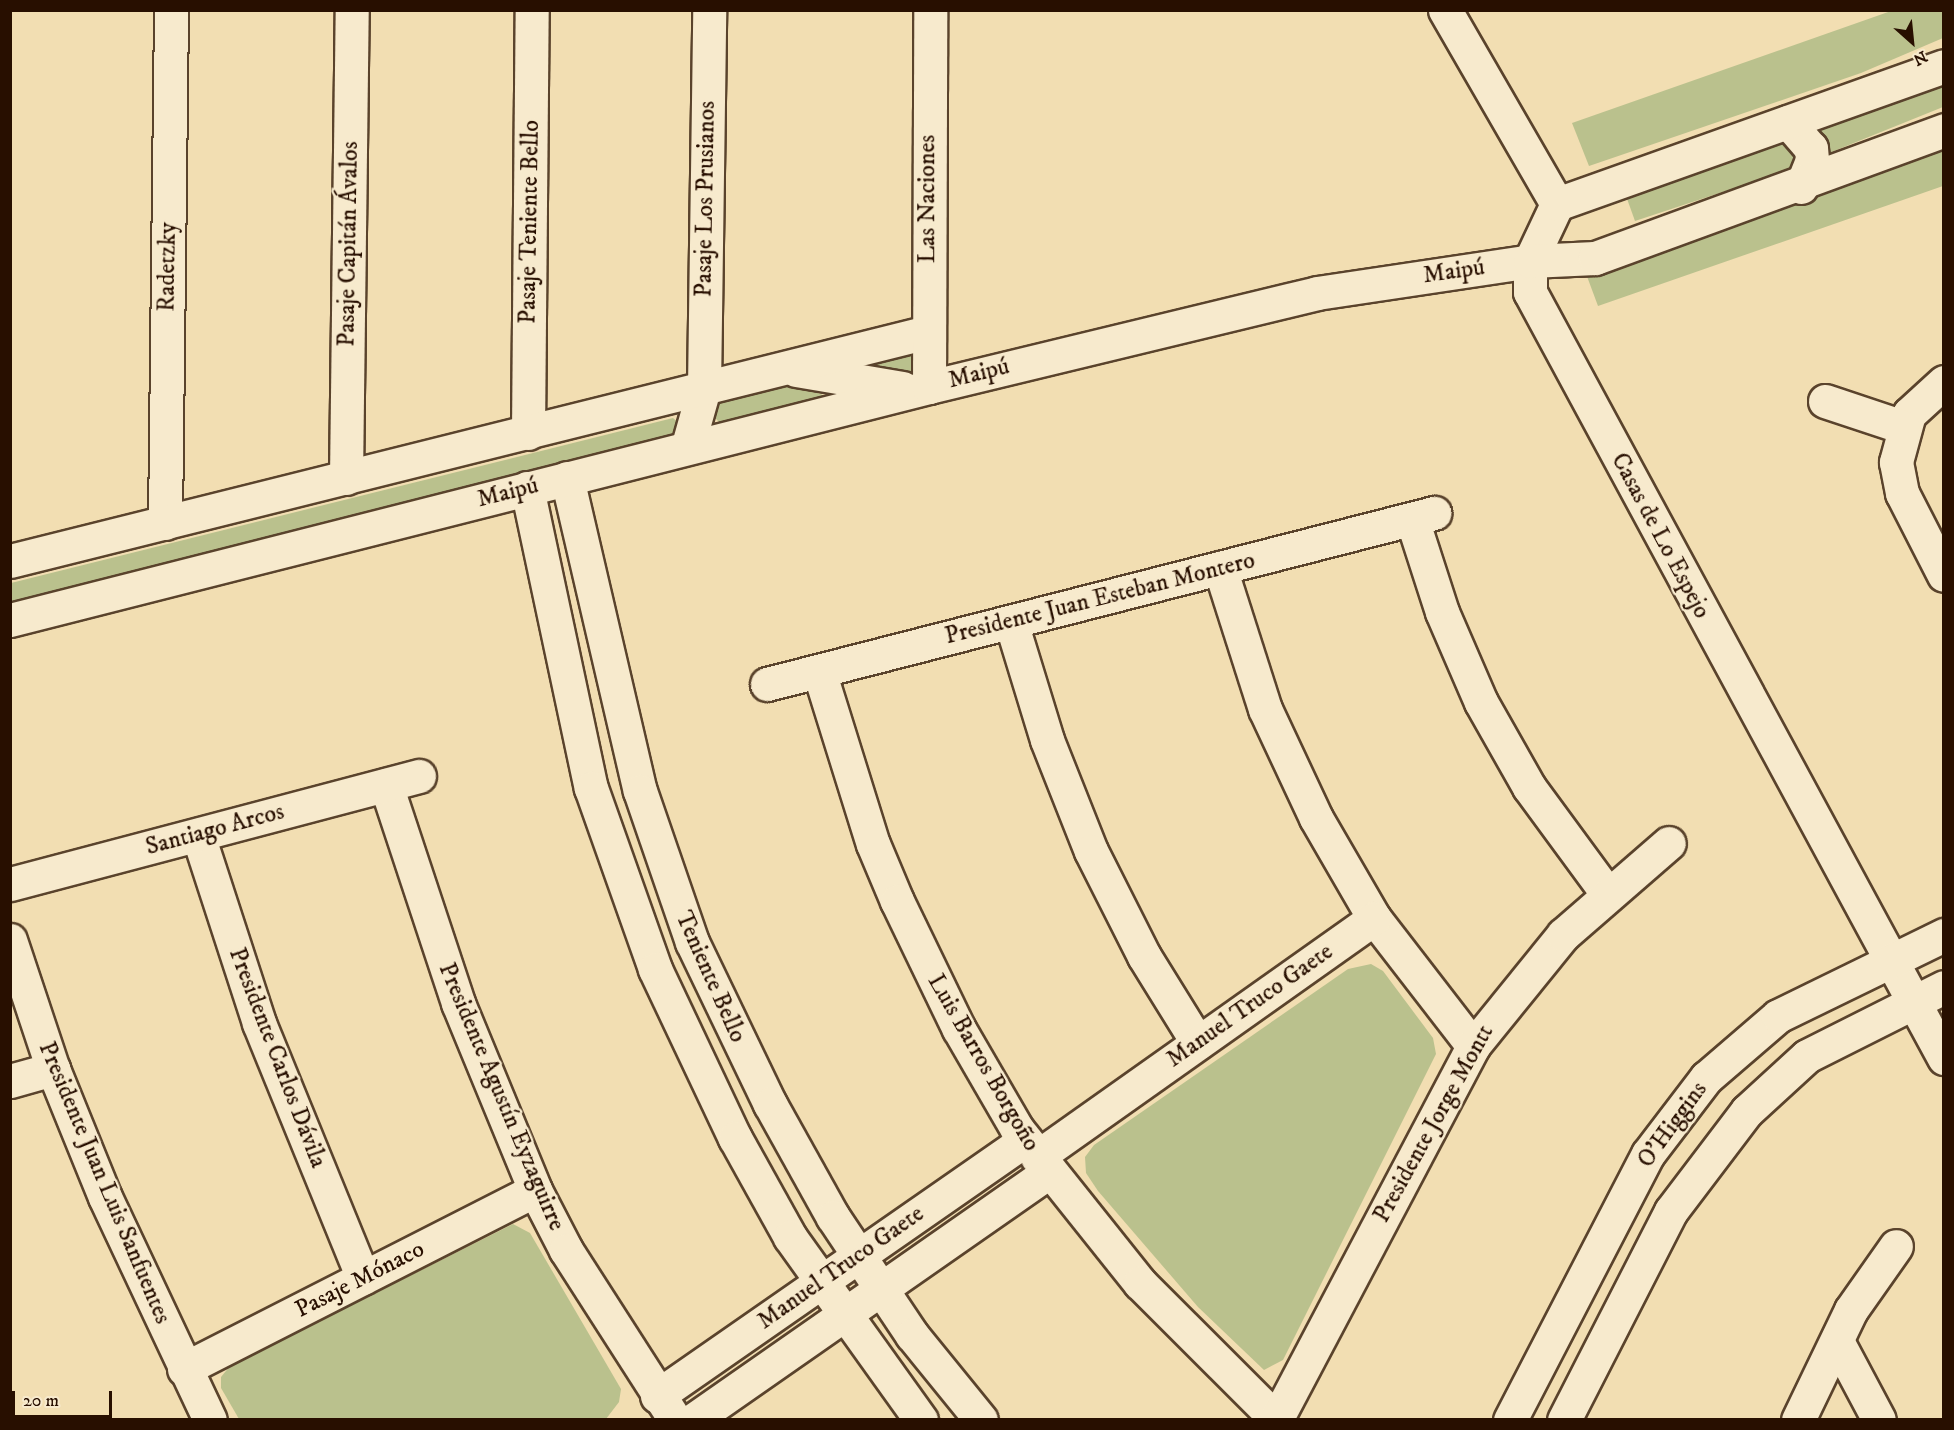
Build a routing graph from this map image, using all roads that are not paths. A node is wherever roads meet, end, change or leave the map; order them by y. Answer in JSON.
{"nodes":[{"id":1,"x":171,"y":10,"type":"edge"},
{"id":2,"x":352,"y":10,"type":"edge"},
{"id":3,"x":532,"y":10,"type":"edge"},
{"id":4,"x":709,"y":10,"type":"edge"},
{"id":5,"x":930,"y":10,"type":"edge"},
{"id":6,"x":1445,"y":10,"type":"edge"},
{"id":7,"x":1944,"y":66,"type":"edge"},
{"id":8,"x":1788,"y":123,"type":"junction"},
{"id":9,"x":1944,"y":130,"type":"edge"},
{"id":10,"x":1801,"y":187,"type":"junction"},
{"id":11,"x":1557,"y":204,"type":"junction"},
{"id":12,"x":1530,"y":261,"type":"junction"},
{"id":13,"x":928,"y":332,"type":"junction"},
{"id":14,"x":782,"y":368,"type":"junction"},
{"id":15,"x":1944,"y":382,"type":"edge"},
{"id":16,"x":704,"y":388,"type":"junction"},
{"id":17,"x":922,"y":389,"type":"junction"},
{"id":18,"x":1825,"y":401,"type":"dead end"},
{"id":19,"x":1903,"y":427,"type":"junction"},
{"id":20,"x":528,"y":433,"type":"junction"},
{"id":21,"x":688,"y":445,"type":"junction"},
{"id":22,"x":346,"y":478,"type":"junction"},
{"id":23,"x":567,"y":478,"type":"junction"},
{"id":24,"x":527,"y":488,"type":"junction"},
{"id":25,"x":165,"y":523,"type":"junction"},
{"id":26,"x":10,"y":561,"type":"edge"},
{"id":27,"x":1220,"y":568,"type":"junction"},
{"id":28,"x":1944,"y":575,"type":"edge"},
{"id":29,"x":10,"y":620,"type":"edge"},
{"id":30,"x":1011,"y":622,"type":"junction"},
{"id":31,"x":819,"y":670,"type":"junction"},
{"id":32,"x":767,"y":684,"type":"dead end"},
{"id":33,"x":419,"y":776,"type":"dead end"},
{"id":34,"x":386,"y":785,"type":"junction"},
{"id":35,"x":198,"y":835,"type":"junction"},
{"id":36,"x":1669,"y":843,"type":"dead end"},
{"id":37,"x":10,"y":884,"type":"edge"},
{"id":38,"x":1606,"y":892,"type":"junction"},
{"id":39,"x":1374,"y":918,"type":"junction"},
{"id":40,"x":1944,"y":935,"type":"edge"},
{"id":41,"x":10,"y":940,"type":"edge"},
{"id":42,"x":1890,"y":961,"type":"junction"},
{"id":43,"x":1944,"y":987,"type":"edge"},
{"id":44,"x":1913,"y":1001,"type":"junction"},
{"id":45,"x":1198,"y":1043,"type":"junction"},
{"id":46,"x":1473,"y":1046,"type":"junction"},
{"id":47,"x":1944,"y":1058,"type":"edge"},
{"id":48,"x":52,"y":1069,"type":"junction"},
{"id":49,"x":10,"y":1081,"type":"edge"},
{"id":50,"x":1037,"y":1156,"type":"junction"},
{"id":51,"x":535,"y":1190,"type":"junction"},
{"id":52,"x":1896,"y":1246,"type":"dead end"},
{"id":53,"x":858,"y":1256,"type":"junction"},
{"id":54,"x":363,"y":1278,"type":"junction"},
{"id":55,"x":820,"y":1282,"type":"junction"},
{"id":56,"x":880,"y":1289,"type":"junction"},
{"id":57,"x":843,"y":1316,"type":"junction"},
{"id":58,"x":1837,"y":1341,"type":"junction"},
{"id":59,"x":184,"y":1369,"type":"junction"},
{"id":60,"x":670,"y":1413,"type":"edge"},
{"id":61,"x":210,"y":1419,"type":"edge"},
{"id":62,"x":921,"y":1419,"type":"edge"},
{"id":63,"x":981,"y":1419,"type":"edge"},
{"id":64,"x":1276,"y":1419,"type":"edge"},
{"id":65,"x":1510,"y":1419,"type":"edge"},
{"id":66,"x":1564,"y":1419,"type":"edge"},
{"id":67,"x":1798,"y":1419,"type":"edge"},
{"id":68,"x":1879,"y":1419,"type":"edge"}],
"edges":[{"from":1,"to":25,"type":"street","name":"Radetzky"},
{"from":2,"to":22,"type":"street","name":"Pasaje Capitán Ávalos"},
{"from":3,"to":20,"type":"street","name":"Pasaje Teniente Bello"},
{"from":4,"to":16,"type":"street","name":"Pasaje Los Prusianos"},
{"from":5,"to":13,"type":"street","name":"Las Naciones"},
{"from":6,"to":11,"type":"street"},
{"from":7,"to":8,"type":"street"},
{"from":8,"to":10,"type":"street"},
{"from":8,"to":11,"type":"street"},
{"from":9,"to":10,"type":"street","name":"Maipú"},
{"from":10,"to":12,"type":"street","name":"Maipú"},
{"from":11,"to":12,"type":"street","name":"Casas de Lo Espejo"},
{"from":12,"to":17,"type":"street","name":"Maipú"},
{"from":12,"to":42,"type":"street","name":"Casas de Lo Espejo"},
{"from":13,"to":14,"type":"street"},
{"from":13,"to":17,"type":"street","name":"Las Naciones"},
{"from":14,"to":16,"type":"street"},
{"from":14,"to":17,"type":"street"},
{"from":15,"to":19,"type":"street"},
{"from":16,"to":20,"type":"street"},
{"from":16,"to":21,"type":"street","name":"Pasaje Los Prusianos"},
{"from":17,"to":21,"type":"street","name":"Maipú"},
{"from":18,"to":19,"type":"street"},
{"from":19,"to":28,"type":"street"},
{"from":20,"to":22,"type":"street"},
{"from":21,"to":23,"type":"street","name":"Maipú"},
{"from":22,"to":25,"type":"street"},
{"from":23,"to":24,"type":"street","name":"Maipú"},
{"from":23,"to":53,"type":"street","name":"Teniente Bello"},
{"from":24,"to":29,"type":"street","name":"Maipú"},
{"from":24,"to":55,"type":"street","name":"Teniente Bello"},
{"from":25,"to":26,"type":"street"},
{"from":27,"to":30,"type":"street","name":"Presidente Juan Esteban Montero"},
{"from":27,"to":38,"type":"street","name":"Presidente Juan Esteban Montero"},
{"from":27,"to":39,"type":"street"},
{"from":30,"to":31,"type":"street","name":"Presidente Juan Esteban Montero"},
{"from":30,"to":45,"type":"street"},
{"from":31,"to":32,"type":"street","name":"Presidente Juan Esteban Montero"},
{"from":31,"to":50,"type":"street","name":"Luis Barros Borgoño"},
{"from":33,"to":34,"type":"street","name":"Santiago Arcos"},
{"from":34,"to":35,"type":"street","name":"Santiago Arcos"},
{"from":34,"to":51,"type":"street","name":"Presidente Agustín Eyzaguirre"},
{"from":35,"to":37,"type":"street","name":"Santiago Arcos"},
{"from":35,"to":54,"type":"street","name":"Presidente Carlos Dávila"},
{"from":36,"to":38,"type":"street","name":"Presidente Jorge Montt"},
{"from":38,"to":46,"type":"street","name":"Presidente Jorge Montt"},
{"from":39,"to":45,"type":"street","name":"Manuel Truco Gaete"},
{"from":39,"to":46,"type":"street"},
{"from":40,"to":42,"type":"street","name":"O'Higgins"},
{"from":41,"to":48,"type":"street","name":"Presidente Juan Luis Sanfuentes"},
{"from":42,"to":44,"type":"street","name":"Casas de Lo Espejo"},
{"from":42,"to":65,"type":"street","name":"O'Higgins"},
{"from":43,"to":44,"type":"street","name":"O'Higgins"},
{"from":44,"to":47,"type":"street","name":"Casas de Lo Espejo"},
{"from":44,"to":66,"type":"street","name":"O'Higgins"},
{"from":45,"to":50,"type":"street","name":"Manuel Truco Gaete"},
{"from":46,"to":64,"type":"street","name":"Presidente Jorge Montt"},
{"from":48,"to":49,"type":"street"},
{"from":48,"to":59,"type":"street","name":"Presidente Juan Luis Sanfuentes"},
{"from":50,"to":53,"type":"street","name":"Manuel Truco Gaete"},
{"from":50,"to":56,"type":"street","name":"Manuel Truco Gaete"},
{"from":50,"to":64,"type":"street","name":"Luis Barros Borgoño"},
{"from":51,"to":54,"type":"street","name":"Pasaje Mónaco"},
{"from":51,"to":60,"type":"street","name":"Presidente Agustín Eyzaguirre"},
{"from":52,"to":58,"type":"street"},
{"from":53,"to":55,"type":"street","name":"Manuel Truco Gaete"},
{"from":53,"to":56,"type":"street","name":"Teniente Bello"},
{"from":54,"to":59,"type":"street","name":"Pasaje Mónaco"},
{"from":55,"to":57,"type":"street","name":"Teniente Bello"},
{"from":55,"to":60,"type":"street","name":"Manuel Truco Gaete"},
{"from":56,"to":57,"type":"street","name":"Manuel Truco Gaete"},
{"from":56,"to":63,"type":"street","name":"Teniente Bello"},
{"from":57,"to":60,"type":"street","name":"Manuel Truco Gaete"},
{"from":57,"to":62,"type":"street","name":"Teniente Bello"},
{"from":58,"to":67,"type":"street"},
{"from":58,"to":68,"type":"street"},
{"from":59,"to":61,"type":"street","name":"Presidente Juan Luis Sanfuentes"}]}
